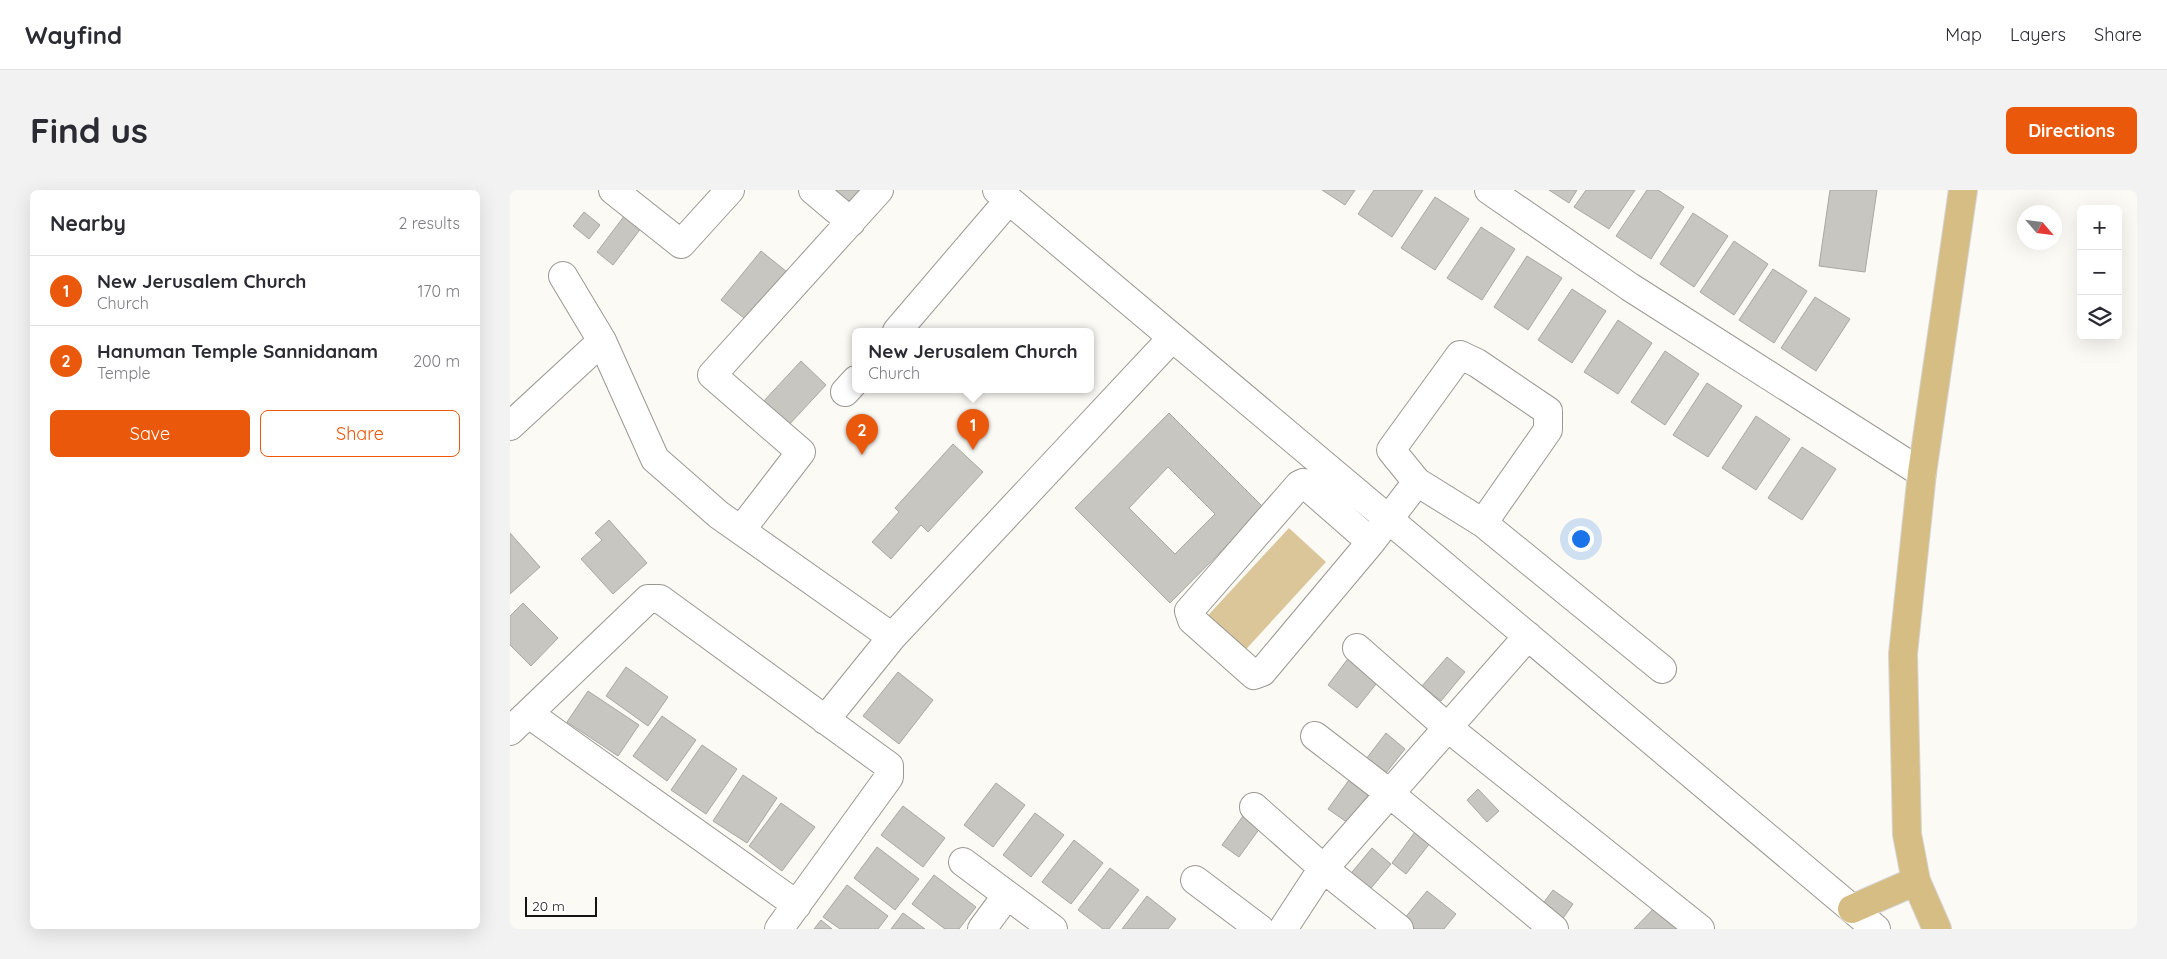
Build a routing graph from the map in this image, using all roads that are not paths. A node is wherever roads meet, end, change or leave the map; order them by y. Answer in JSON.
{"nodes":[{"id":1,"x":613,"y":190,"type":"edge"},
{"id":2,"x":730,"y":190,"type":"edge"},
{"id":3,"x":813,"y":190,"type":"edge"},
{"id":4,"x":879,"y":190,"type":"edge"},
{"id":5,"x":1489,"y":190,"type":"edge"},
{"id":6,"x":1963,"y":190,"type":"edge"},
{"id":7,"x":1003,"y":195,"type":"edge"},
{"id":8,"x":851,"y":222,"type":"junction"},
{"id":9,"x":563,"y":276,"type":"dead end"},
{"id":10,"x":899,"y":328,"type":"edge"},
{"id":11,"x":1172,"y":338,"type":"junction"},
{"id":12,"x":602,"y":341,"type":"junction"},
{"id":13,"x":510,"y":426,"type":"edge"},
{"id":14,"x":1922,"y":473,"type":"junction"},
{"id":15,"x":1417,"y":482,"type":"junction"},
{"id":16,"x":1389,"y":522,"type":"junction"},
{"id":17,"x":1484,"y":523,"type":"junction"},
{"id":18,"x":741,"y":530,"type":"junction"},
{"id":19,"x":1371,"y":542,"type":"junction"},
{"id":20,"x":1528,"y":636,"type":"junction"},
{"id":21,"x":892,"y":637,"type":"junction"},
{"id":22,"x":1357,"y":648,"type":"dead end"},
{"id":23,"x":1662,"y":669,"type":"dead end"},
{"id":24,"x":825,"y":720,"type":"junction"},
{"id":25,"x":520,"y":723,"type":"edge"},
{"id":26,"x":1447,"y":727,"type":"junction"},
{"id":27,"x":1316,"y":736,"type":"dead end"},
{"id":28,"x":1389,"y":793,"type":"junction"},
{"id":29,"x":1254,"y":807,"type":"dead end"},
{"id":30,"x":963,"y":862,"type":"dead end"},
{"id":31,"x":1324,"y":868,"type":"junction"},
{"id":32,"x":1195,"y":880,"type":"dead end"},
{"id":33,"x":1916,"y":881,"type":"junction"},
{"id":34,"x":1008,"y":895,"type":"junction"},
{"id":35,"x":797,"y":905,"type":"junction"},
{"id":36,"x":1852,"y":909,"type":"junction"},
{"id":37,"x":779,"y":929,"type":"edge"},
{"id":38,"x":982,"y":929,"type":"edge"},
{"id":39,"x":1053,"y":929,"type":"edge"},
{"id":40,"x":1260,"y":929,"type":"edge"},
{"id":41,"x":1283,"y":929,"type":"edge"},
{"id":42,"x":1399,"y":929,"type":"edge"},
{"id":43,"x":1554,"y":929,"type":"edge"},
{"id":44,"x":1700,"y":929,"type":"edge"},
{"id":45,"x":1876,"y":929,"type":"edge"},
{"id":46,"x":1937,"y":929,"type":"edge"}],
"edges":[{"from":1,"to":2,"type":"street"},
{"from":3,"to":8,"type":"street"},
{"from":4,"to":8,"type":"street"},
{"from":5,"to":14,"type":"street"},
{"from":6,"to":14,"type":"main road"},
{"from":7,"to":10,"type":"street"},
{"from":7,"to":11,"type":"street"},
{"from":8,"to":18,"type":"street"},
{"from":9,"to":12,"type":"street"},
{"from":11,"to":16,"type":"street"},
{"from":11,"to":21,"type":"street"},
{"from":12,"to":13,"type":"street"},
{"from":12,"to":18,"type":"street"},
{"from":14,"to":33,"type":"main road"},
{"from":15,"to":16,"type":"street"},
{"from":15,"to":17,"type":"street"},
{"from":15,"to":17,"type":"street"},
{"from":16,"to":19,"type":"street"},
{"from":16,"to":20,"type":"street"},
{"from":17,"to":23,"type":"street"},
{"from":18,"to":21,"type":"street"},
{"from":19,"to":19,"type":"street"},
{"from":20,"to":26,"type":"street"},
{"from":20,"to":36,"type":"street"},
{"from":21,"to":24,"type":"street"},
{"from":22,"to":26,"type":"street"},
{"from":24,"to":25,"type":"street"},
{"from":24,"to":35,"type":"street"},
{"from":25,"to":35,"type":"street"},
{"from":26,"to":28,"type":"street"},
{"from":26,"to":44,"type":"street"},
{"from":27,"to":28,"type":"street"},
{"from":28,"to":31,"type":"street"},
{"from":28,"to":43,"type":"street"},
{"from":29,"to":31,"type":"street"},
{"from":30,"to":34,"type":"street"},
{"from":31,"to":41,"type":"street"},
{"from":31,"to":42,"type":"street"},
{"from":32,"to":40,"type":"street"},
{"from":33,"to":36,"type":"main road"},
{"from":33,"to":46,"type":"main road"},
{"from":34,"to":38,"type":"street"},
{"from":34,"to":39,"type":"street"},
{"from":35,"to":37,"type":"street"},
{"from":36,"to":45,"type":"street"}]}
